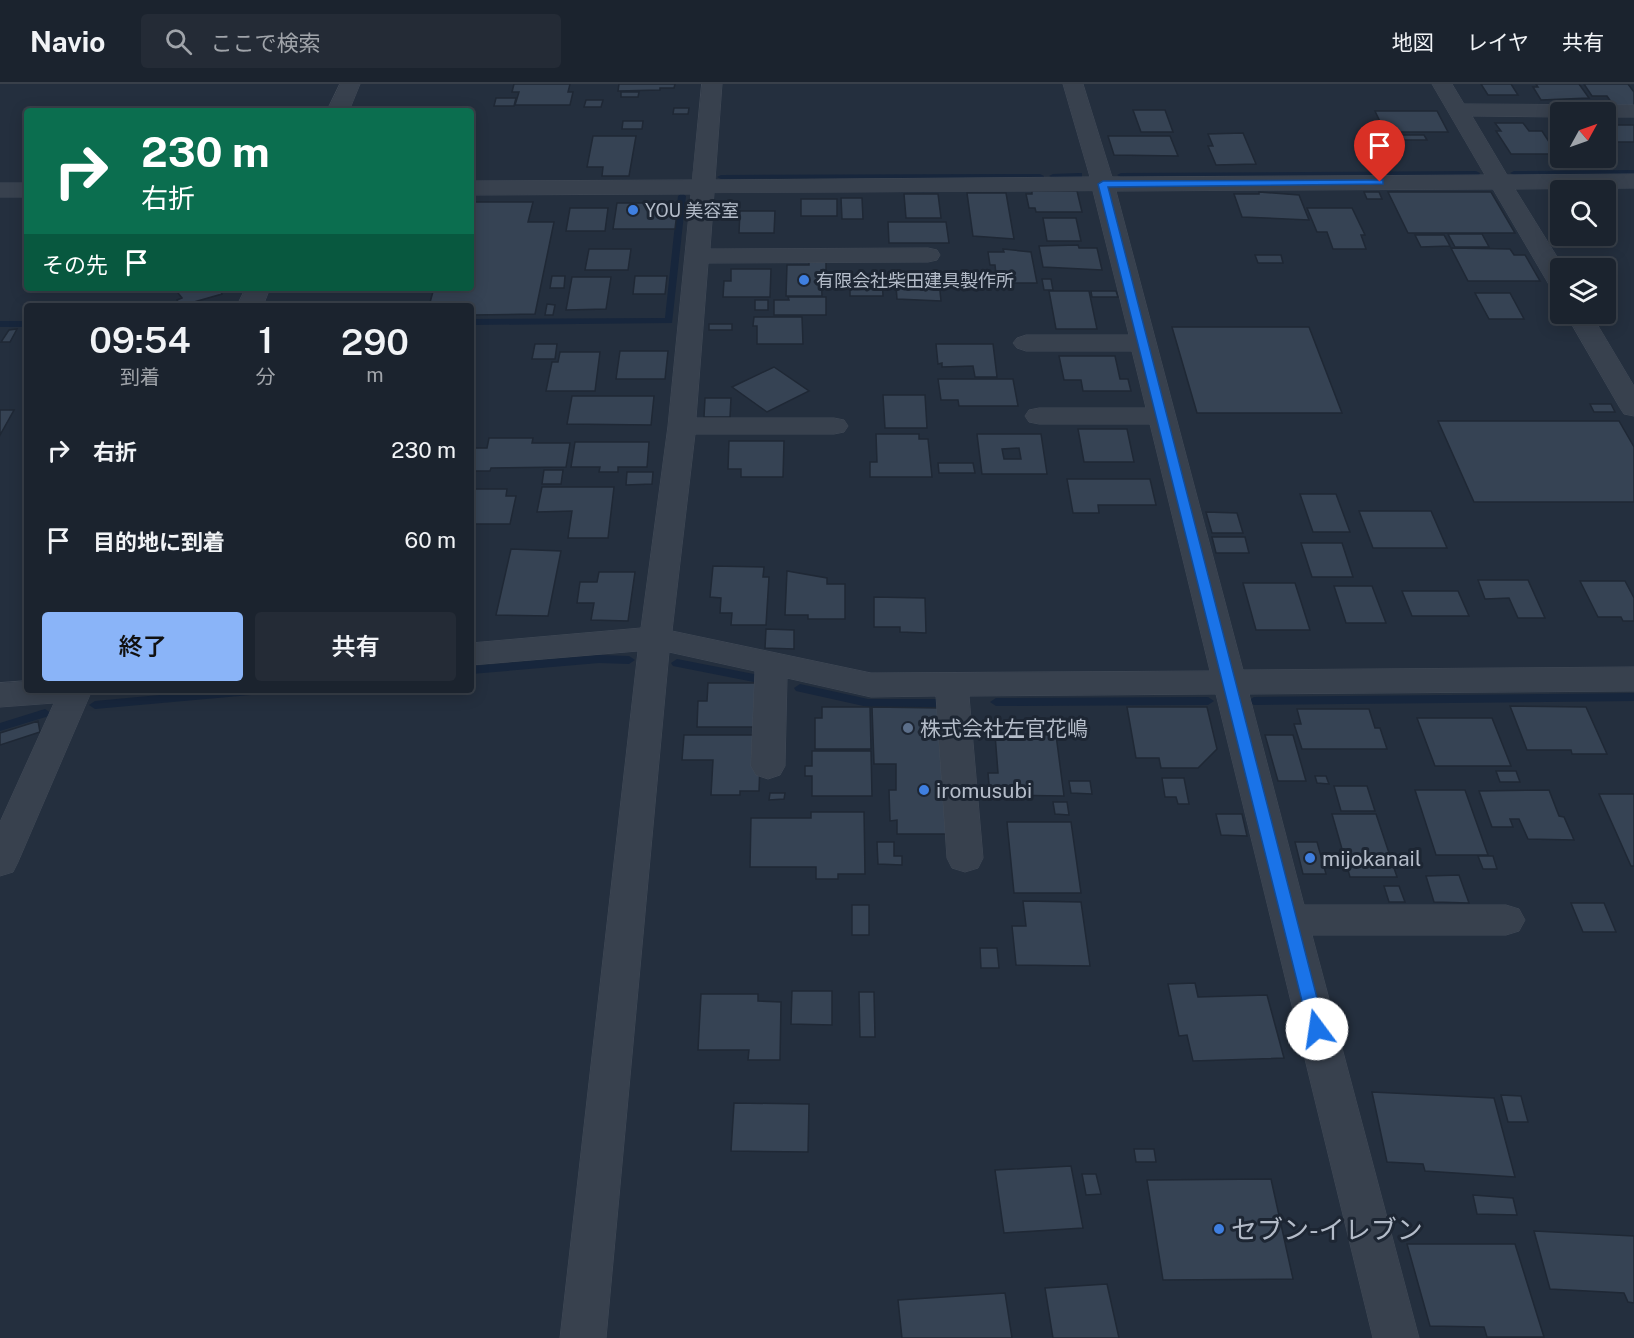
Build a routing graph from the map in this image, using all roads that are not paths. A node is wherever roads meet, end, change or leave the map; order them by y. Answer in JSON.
{"nodes":[{"id":1,"x":350,"y":84,"type":"edge"},
{"id":2,"x":712,"y":84,"type":"edge"},
{"id":3,"x":1073,"y":84,"type":"edge"},
{"id":4,"x":1442,"y":84,"type":"edge"},
{"id":5,"x":339,"y":108,"type":"edge"},
{"id":6,"x":1457,"y":110,"type":"junction"},
{"id":7,"x":1634,"y":111,"type":"edge"},
{"id":8,"x":1634,"y":181,"type":"edge"},
{"id":9,"x":1500,"y":182,"type":"junction"},
{"id":10,"x":1103,"y":184,"type":"junction"},
{"id":11,"x":703,"y":186,"type":"junction"},
{"id":12,"x":474,"y":188,"type":"edge"},
{"id":13,"x":0,"y":190,"type":"edge"},
{"id":14,"x":24,"y":190,"type":"edge"},
{"id":15,"x":928,"y":255,"type":"dead end"},
{"id":16,"x":696,"y":256,"type":"junction"},
{"id":17,"x":1550,"y":266,"type":"edge"},
{"id":18,"x":1584,"y":324,"type":"edge"},
{"id":19,"x":1026,"y":342,"type":"dead end"},
{"id":20,"x":1143,"y":343,"type":"junction"},
{"id":21,"x":1634,"y":408,"type":"edge"},
{"id":22,"x":1039,"y":416,"type":"dead end"},
{"id":23,"x":1161,"y":416,"type":"junction"},
{"id":24,"x":682,"y":426,"type":"junction"},
{"id":25,"x":834,"y":426,"type":"dead end"},
{"id":26,"x":655,"y":638,"type":"junction"},
{"id":27,"x":474,"y":654,"type":"edge"},
{"id":28,"x":771,"y":663,"type":"junction"},
{"id":29,"x":1634,"y":679,"type":"edge"},
{"id":30,"x":1229,"y":683,"type":"junction"},
{"id":31,"x":952,"y":685,"type":"junction"},
{"id":32,"x":30,"y":693,"type":"edge"},
{"id":33,"x":73,"y":693,"type":"edge"},
{"id":34,"x":0,"y":695,"type":"edge"},
{"id":35,"x":768,"y":766,"type":"dead end"},
{"id":36,"x":964,"y":858,"type":"dead end"},
{"id":37,"x":0,"y":862,"type":"edge"},
{"id":38,"x":1289,"y":920,"type":"junction"},
{"id":39,"x":1506,"y":920,"type":"dead end"},
{"id":40,"x":582,"y":1338,"type":"edge"},
{"id":41,"x":1396,"y":1338,"type":"edge"}],
"edges":[{"from":1,"to":5,"type":"street"},
{"from":2,"to":11,"type":"street"},
{"from":3,"to":10,"type":"street"},
{"from":4,"to":6,"type":"street"},
{"from":6,"to":7,"type":"street"},
{"from":6,"to":9,"type":"street"},
{"from":8,"to":9,"type":"street"},
{"from":9,"to":10,"type":"street"},
{"from":9,"to":17,"type":"street"},
{"from":10,"to":11,"type":"street"},
{"from":10,"to":20,"type":"street"},
{"from":11,"to":12,"type":"street"},
{"from":11,"to":16,"type":"street"},
{"from":13,"to":14,"type":"street"},
{"from":15,"to":16,"type":"street"},
{"from":16,"to":24,"type":"street"},
{"from":18,"to":21,"type":"street"},
{"from":19,"to":20,"type":"street"},
{"from":20,"to":23,"type":"street"},
{"from":22,"to":23,"type":"street"},
{"from":23,"to":30,"type":"street"},
{"from":24,"to":25,"type":"street"},
{"from":24,"to":26,"type":"street"},
{"from":26,"to":27,"type":"street"},
{"from":26,"to":28,"type":"street"},
{"from":26,"to":40,"type":"street"},
{"from":28,"to":31,"type":"street"},
{"from":28,"to":35,"type":"street"},
{"from":29,"to":30,"type":"street"},
{"from":30,"to":31,"type":"street"},
{"from":30,"to":38,"type":"street"},
{"from":31,"to":36,"type":"street"},
{"from":32,"to":34,"type":"street"},
{"from":33,"to":37,"type":"street"},
{"from":38,"to":39,"type":"street"},
{"from":38,"to":41,"type":"street"}]}
